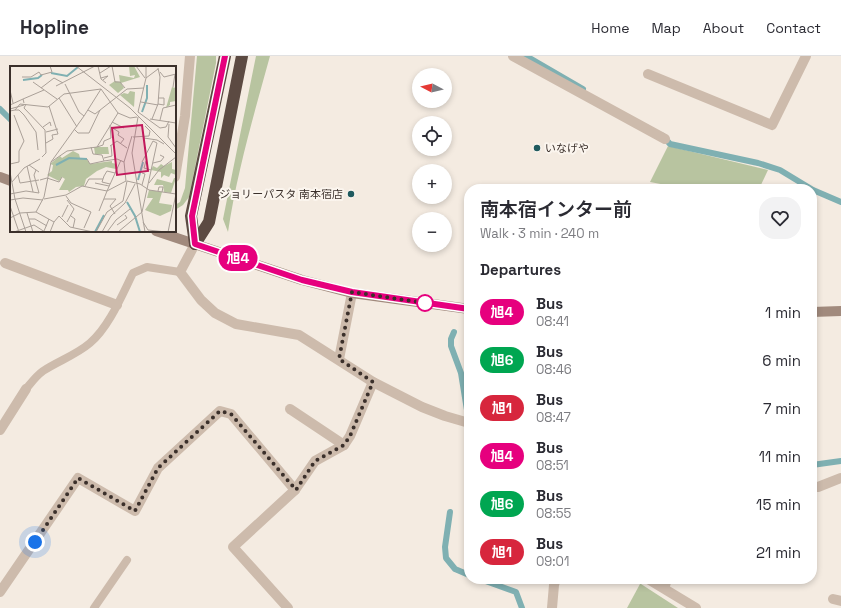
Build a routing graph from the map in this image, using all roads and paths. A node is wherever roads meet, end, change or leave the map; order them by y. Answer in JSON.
{"nodes":[{"id":1,"x":190,"y":56,"type":"edge"},
{"id":2,"x":225,"y":56,"type":"edge"},
{"id":3,"x":242,"y":56,"type":"edge"},
{"id":4,"x":513,"y":56,"type":"edge"},
{"id":5,"x":806,"y":56,"type":"edge"},
{"id":6,"x":648,"y":74,"type":"dead end"},
{"id":7,"x":665,"y":139,"type":"dead end"},
{"id":8,"x":176,"y":171,"type":"edge"},
{"id":9,"x":0,"y":177,"type":"edge"},
{"id":10,"x":10,"y":181,"type":"edge"},
{"id":11,"x":159,"y":232,"type":"edge"},
{"id":12,"x":195,"y":244,"type":"junction"},
{"id":13,"x":5,"y":263,"type":"dead end"},
{"id":14,"x":180,"y":272,"type":"junction"},
{"id":15,"x":352,"y":292,"type":"junction"},
{"id":16,"x":117,"y":305,"type":"junction"},
{"id":17,"x":464,"y":308,"type":"edge"},
{"id":18,"x":841,"y":311,"type":"edge"},
{"id":19,"x":817,"y":312,"type":"edge"},
{"id":20,"x":339,"y":359,"type":"junction"},
{"id":21,"x":373,"y":382,"type":"junction"},
{"id":22,"x":26,"y":389,"type":"joint"},
{"id":23,"x":290,"y":409,"type":"dead end"},
{"id":24,"x":464,"y":422,"type":"edge"},
{"id":25,"x":0,"y":430,"type":"edge"},
{"id":26,"x":344,"y":445,"type":"junction"},
{"id":27,"x":841,"y":478,"type":"edge"},
{"id":28,"x":817,"y":487,"type":"edge"},
{"id":29,"x":296,"y":490,"type":"junction"},
{"id":30,"x":127,"y":560,"type":"dead end"},
{"id":31,"x":555,"y":584,"type":"edge"},
{"id":32,"x":656,"y":584,"type":"edge"},
{"id":33,"x":667,"y":584,"type":"edge"},
{"id":34,"x":665,"y":590,"type":"junction"},
{"id":35,"x":0,"y":592,"type":"edge"},
{"id":36,"x":94,"y":608,"type":"edge"},
{"id":37,"x":288,"y":608,"type":"edge"},
{"id":38,"x":552,"y":608,"type":"edge"},
{"id":39,"x":696,"y":608,"type":"edge"}],
"edges":[{"from":1,"to":8,"type":"street"},
{"from":2,"to":12,"type":"highway"},
{"from":3,"to":12,"type":"highway"},
{"from":4,"to":7,"type":"street"},
{"from":5,"to":6,"type":"street"},
{"from":9,"to":10,"type":"street"},
{"from":11,"to":12,"type":"street"},
{"from":12,"to":14,"type":"street"},
{"from":12,"to":15,"type":"street"},
{"from":13,"to":16,"type":"street"},
{"from":14,"to":16,"type":"lane"},
{"from":14,"to":20,"type":"street"},
{"from":15,"to":17,"type":"street"},
{"from":15,"to":20,"type":"street"},
{"from":16,"to":22,"type":"lane"},
{"from":18,"to":19,"type":"street"},
{"from":20,"to":21,"type":"street"},
{"from":21,"to":24,"type":"street"},
{"from":21,"to":26,"type":"street"},
{"from":22,"to":25,"type":"street"},
{"from":23,"to":26,"type":"street"},
{"from":26,"to":29,"type":"street"},
{"from":27,"to":28,"type":"street"},
{"from":29,"to":35,"type":"street"},
{"from":29,"to":37,"type":"street"},
{"from":30,"to":36,"type":"lane"},
{"from":31,"to":38,"type":"street"},
{"from":32,"to":34,"type":"street"},
{"from":33,"to":34,"type":"lane"},
{"from":34,"to":39,"type":"street"}]}
